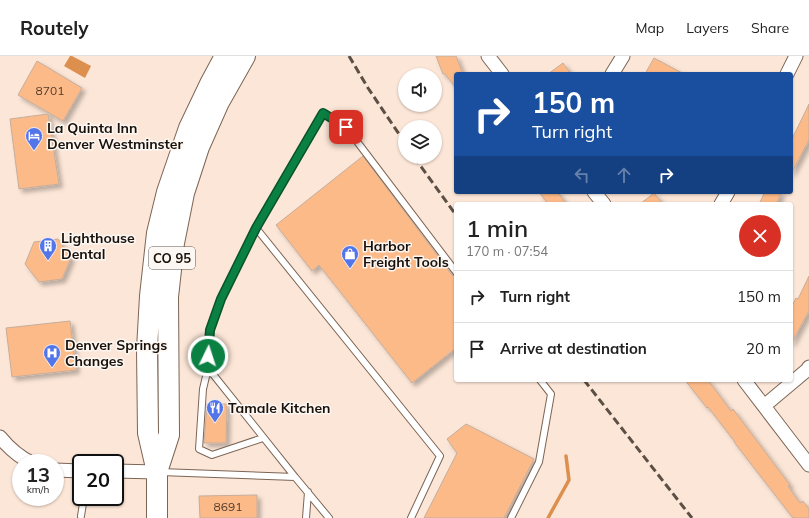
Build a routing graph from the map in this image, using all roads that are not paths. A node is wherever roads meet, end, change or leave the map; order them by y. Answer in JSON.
{"nodes":[{"id":1,"x":225,"y":56,"type":"edge"},
{"id":2,"x":245,"y":56,"type":"edge"},
{"id":3,"x":488,"y":56,"type":"edge"},
{"id":4,"x":623,"y":56,"type":"edge"},
{"id":5,"x":796,"y":56,"type":"edge"},
{"id":6,"x":500,"y":72,"type":"edge"},
{"id":7,"x":613,"y":72,"type":"edge"},
{"id":8,"x":788,"y":72,"type":"edge"},
{"id":9,"x":596,"y":194,"type":"edge"},
{"id":10,"x":602,"y":202,"type":"edge"},
{"id":11,"x":256,"y":228,"type":"junction"},
{"id":12,"x":454,"y":269,"type":"edge"},
{"id":13,"x":809,"y":367,"type":"edge"},
{"id":14,"x":208,"y":368,"type":"junction"},
{"id":15,"x":542,"y":382,"type":"edge"},
{"id":16,"x":746,"y":382,"type":"edge"},
{"id":17,"x":793,"y":382,"type":"edge"},
{"id":18,"x":793,"y":382,"type":"edge"},
{"id":19,"x":764,"y":406,"type":"junction"},
{"id":20,"x":0,"y":437,"type":"edge"},
{"id":21,"x":263,"y":438,"type":"junction"},
{"id":22,"x":16,"y":454,"type":"edge"},
{"id":23,"x":809,"y":465,"type":"edge"},
{"id":24,"x":124,"y":471,"type":"edge"},
{"id":25,"x":157,"y":472,"type":"junction"},
{"id":26,"x":295,"y":477,"type":"junction"},
{"id":27,"x":308,"y":492,"type":"junction"},
{"id":28,"x":83,"y":506,"type":"edge"},
{"id":29,"x":81,"y":516,"type":"dead end"},
{"id":30,"x":157,"y":518,"type":"edge"},
{"id":31,"x":306,"y":518,"type":"edge"},
{"id":32,"x":329,"y":518,"type":"edge"},
{"id":33,"x":411,"y":518,"type":"edge"},
{"id":34,"x":511,"y":518,"type":"edge"}],
"edges":[{"from":1,"to":25,"type":"main road","number":"CO 95"},
{"from":2,"to":25,"type":"main road","number":"CO 95"},
{"from":3,"to":6,"type":"street"},
{"from":4,"to":7,"type":"street"},
{"from":5,"to":8,"type":"street"},
{"from":9,"to":10,"type":"street"},
{"from":11,"to":12,"type":"lane"},
{"from":11,"to":14,"type":"lane"},
{"from":11,"to":33,"type":"lane"},
{"from":13,"to":17,"type":"street"},
{"from":14,"to":21,"type":"lane"},
{"from":14,"to":21,"type":"lane"},
{"from":15,"to":34,"type":"lane"},
{"from":16,"to":19,"type":"street"},
{"from":18,"to":19,"type":"street"},
{"from":19,"to":23,"type":"street"},
{"from":20,"to":22,"type":"street"},
{"from":21,"to":26,"type":"lane"},
{"from":24,"to":25,"type":"street"},
{"from":25,"to":26,"type":"lane"},
{"from":25,"to":30,"type":"main road","number":"CO 95"},
{"from":26,"to":27,"type":"lane"},
{"from":27,"to":31,"type":"lane"},
{"from":27,"to":32,"type":"lane"},
{"from":28,"to":29,"type":"lane"}]}
